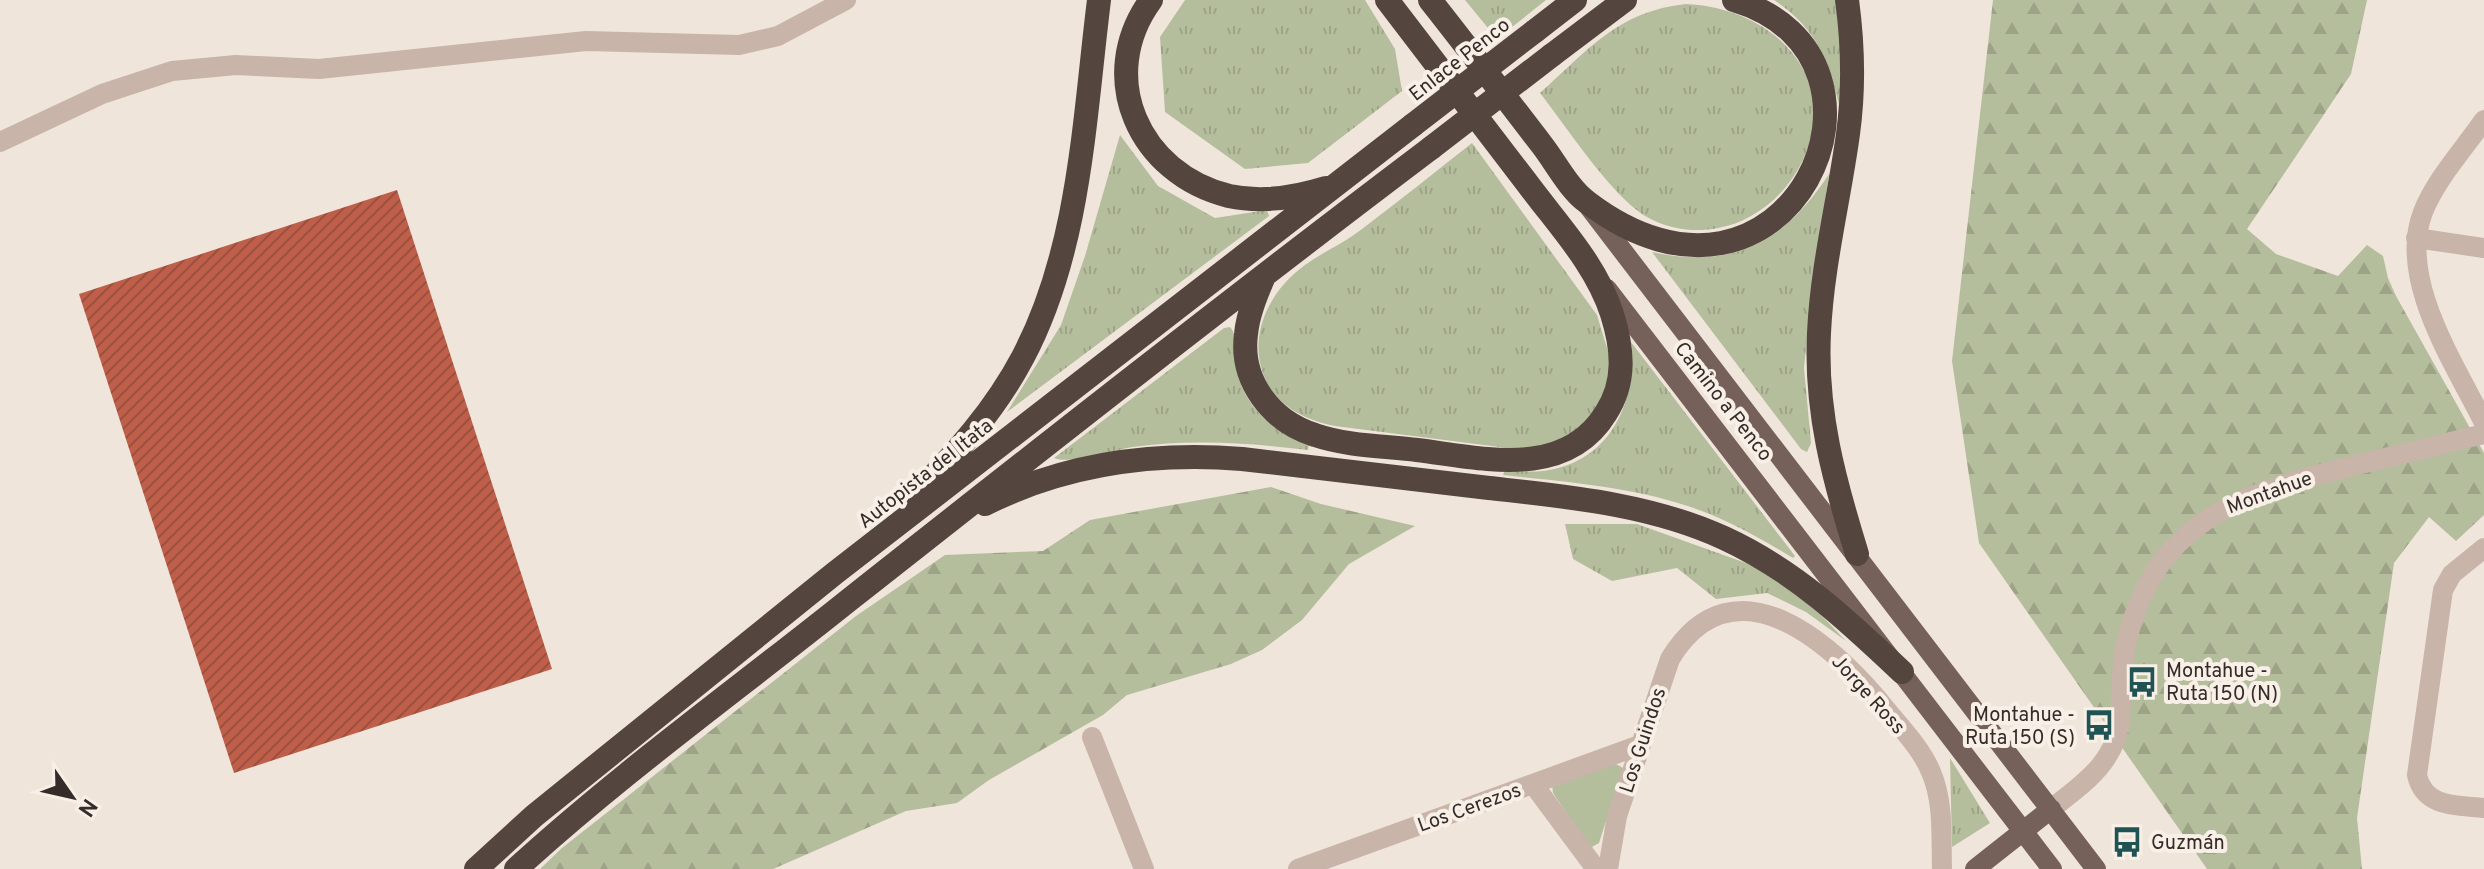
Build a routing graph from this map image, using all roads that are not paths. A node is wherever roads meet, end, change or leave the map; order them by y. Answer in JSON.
{"nodes":[{"id":1,"x":846,"y":0,"type":"edge"},
{"id":2,"x":1099,"y":0,"type":"edge"},
{"id":3,"x":1151,"y":0,"type":"edge"},
{"id":4,"x":1387,"y":0,"type":"edge"},
{"id":5,"x":1430,"y":0,"type":"edge"},
{"id":6,"x":1575,"y":0,"type":"edge"},
{"id":7,"x":1642,"y":0,"type":"edge"},
{"id":8,"x":1734,"y":0,"type":"edge"},
{"id":9,"x":1847,"y":0,"type":"edge"},
{"id":10,"x":1619,"y":4,"type":"edge"},
{"id":11,"x":2484,"y":120,"type":"edge"},
{"id":12,"x":1413,"y":125,"type":"joint"},
{"id":13,"x":2477,"y":140,"type":"edge"},
{"id":14,"x":0,"y":142,"type":"edge"},
{"id":15,"x":1335,"y":185,"type":"junction"},
{"id":16,"x":1584,"y":200,"type":"junction"},
{"id":17,"x":2416,"y":238,"type":"junction"},
{"id":18,"x":2484,"y":248,"type":"edge"},
{"id":19,"x":1265,"y":274,"type":"junction"},
{"id":20,"x":1598,"y":276,"type":"junction"},
{"id":21,"x":2484,"y":423,"type":"edge"},
{"id":22,"x":2484,"y":434,"type":"edge"},
{"id":23,"x":950,"y":521,"type":"junction"},
{"id":24,"x":2484,"y":548,"type":"edge"},
{"id":25,"x":1857,"y":554,"type":"junction"},
{"id":26,"x":835,"y":573,"type":"junction"},
{"id":27,"x":1703,"y":623,"type":"joint"},
{"id":28,"x":1902,"y":672,"type":"junction"},
{"id":29,"x":1092,"y":737,"type":"dead end"},
{"id":30,"x":1640,"y":745,"type":"junction"},
{"id":31,"x":1533,"y":784,"type":"junction"},
{"id":32,"x":2484,"y":808,"type":"edge"},
{"id":33,"x":2051,"y":809,"type":"junction"},
{"id":34,"x":2023,"y":831,"type":"junction"},
{"id":35,"x":476,"y":869,"type":"edge"},
{"id":36,"x":516,"y":869,"type":"edge"},
{"id":37,"x":1144,"y":869,"type":"edge"},
{"id":38,"x":1298,"y":869,"type":"edge"},
{"id":39,"x":1596,"y":869,"type":"edge"},
{"id":40,"x":1608,"y":869,"type":"edge"},
{"id":41,"x":1942,"y":869,"type":"edge"},
{"id":42,"x":1975,"y":869,"type":"edge"},
{"id":43,"x":2052,"y":869,"type":"edge"},
{"id":44,"x":2096,"y":869,"type":"edge"}],
"edges":[{"from":1,"to":14,"type":"street"},
{"from":2,"to":26,"type":"highway"},
{"from":3,"to":15,"type":"highway"},
{"from":4,"to":20,"type":"highway","name":"Camino a Penco"},
{"from":5,"to":16,"type":"highway","name":"Camino a Penco"},
{"from":6,"to":12,"type":"highway","name":"Enlace Penco","bridge":true},
{"from":7,"to":10,"type":"highway"},
{"from":8,"to":16,"type":"highway"},
{"from":9,"to":25,"type":"highway"},
{"from":10,"to":19,"type":"highway","bridge":true},
{"from":11,"to":13,"type":"street"},
{"from":12,"to":15,"type":"highway","name":"Autopista del Itata"},
{"from":13,"to":17,"type":"street"},
{"from":15,"to":26,"type":"highway","name":"Autopista del Itata"},
{"from":16,"to":25,"type":"main road","name":"Camino a Penco"},
{"from":17,"to":18,"type":"street"},
{"from":17,"to":21,"type":"street"},
{"from":19,"to":20,"type":"highway"},
{"from":19,"to":23,"type":"highway"},
{"from":20,"to":28,"type":"main road","name":"Camino a Penco"},
{"from":22,"to":33,"type":"street","name":"Montahue"},
{"from":23,"to":28,"type":"highway"},
{"from":23,"to":36,"type":"highway"},
{"from":24,"to":32,"type":"street"},
{"from":25,"to":33,"type":"main road","name":"Camino a Penco"},
{"from":26,"to":35,"type":"highway","name":"Autopista del Itata"},
{"from":27,"to":30,"type":"street","name":"Los Guindos"},
{"from":27,"to":41,"type":"street","name":"Jorge Ross"},
{"from":28,"to":34,"type":"main road","name":"Camino a Penco"},
{"from":29,"to":37,"type":"street"},
{"from":30,"to":31,"type":"street","name":"Los Cerezos"},
{"from":30,"to":40,"type":"street","name":"Los Guindos"},
{"from":31,"to":38,"type":"street","name":"Los Cerezos"},
{"from":31,"to":39,"type":"street"},
{"from":33,"to":34,"type":"main road"},
{"from":33,"to":44,"type":"main road","name":"Camino a Penco"},
{"from":34,"to":42,"type":"main road"},
{"from":34,"to":43,"type":"main road","name":"Camino a Penco"}]}
